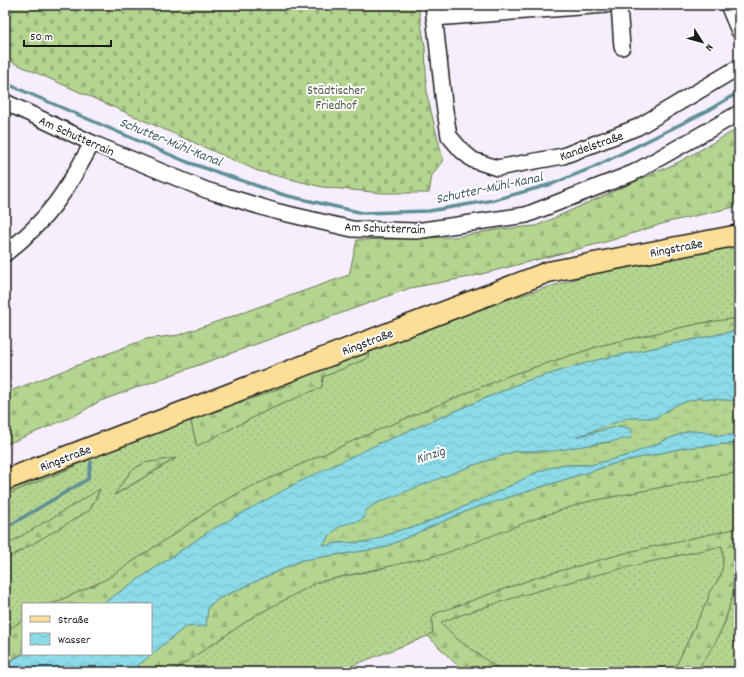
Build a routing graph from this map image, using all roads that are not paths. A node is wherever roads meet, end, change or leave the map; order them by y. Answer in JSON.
{"nodes":[{"id":1,"x":606,"y":5,"type":"edge"},
{"id":2,"x":619,"y":5,"type":"edge"},
{"id":3,"x":728,"y":5,"type":"edge"},
{"id":4,"x":433,"y":12,"type":"edge"},
{"id":5,"x":739,"y":31,"type":"edge"},
{"id":6,"x":622,"y":47,"type":"dead end"},
{"id":7,"x":739,"y":67,"type":"edge"},
{"id":8,"x":5,"y":102,"type":"edge"},
{"id":9,"x":739,"y":113,"type":"edge"},
{"id":10,"x":92,"y":143,"type":"junction"},
{"id":11,"x":739,"y":234,"type":"edge"},
{"id":12,"x":5,"y":254,"type":"edge"},
{"id":13,"x":5,"y":480,"type":"edge"}],
"edges":[{"from":1,"to":4,"type":"street"},
{"from":2,"to":6,"type":"street"},
{"from":3,"to":5,"type":"street"},
{"from":4,"to":7,"type":"street","name":"Kandelstraße"},
{"from":8,"to":10,"type":"street","name":"Am Schutterrain"},
{"from":9,"to":10,"type":"street","name":"Am Schutterrain"},
{"from":10,"to":12,"type":"street"},
{"from":11,"to":13,"type":"main road","name":"Ringstraße"}]}
